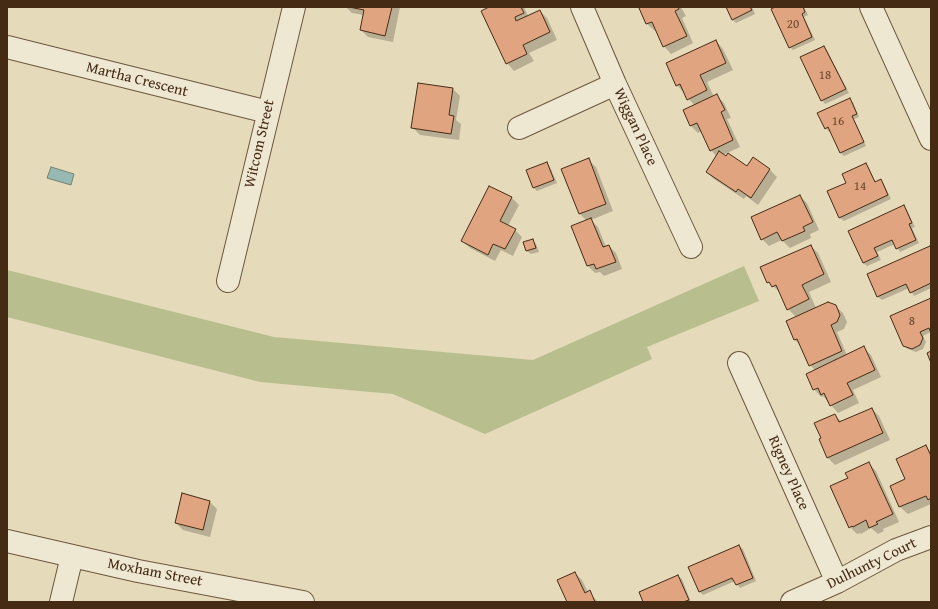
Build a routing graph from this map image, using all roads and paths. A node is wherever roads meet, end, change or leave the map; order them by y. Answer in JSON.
{"nodes":[{"id":1,"x":294,"y":7,"type":"edge"},
{"id":2,"x":582,"y":7,"type":"edge"},
{"id":3,"x":871,"y":7,"type":"edge"},
{"id":4,"x":7,"y":48,"type":"edge"},
{"id":5,"x":615,"y":84,"type":"junction"},
{"id":6,"x":268,"y":112,"type":"junction"},
{"id":7,"x":519,"y":128,"type":"dead end"},
{"id":8,"x":931,"y":139,"type":"edge"},
{"id":9,"x":691,"y":247,"type":"dead end"},
{"id":10,"x":228,"y":281,"type":"dead end"},
{"id":11,"x":739,"y":364,"type":"dead end"},
{"id":12,"x":931,"y":537,"type":"edge"},
{"id":13,"x":7,"y":541,"type":"edge"},
{"id":14,"x":72,"y":556,"type":"junction"},
{"id":15,"x":837,"y":582,"type":"junction"},
{"id":16,"x":61,"y":602,"type":"edge"},
{"id":17,"x":303,"y":602,"type":"edge"},
{"id":18,"x":792,"y":602,"type":"edge"}],
"edges":[{"from":1,"to":6,"type":"street","name":"Witcom Street"},
{"from":2,"to":5,"type":"street","name":"Wiggan Place"},
{"from":3,"to":8,"type":"street"},
{"from":4,"to":6,"type":"street","name":"Martha Crescent"},
{"from":5,"to":7,"type":"street"},
{"from":5,"to":9,"type":"street","name":"Wiggan Place"},
{"from":6,"to":10,"type":"street","name":"Witcom Street"},
{"from":11,"to":15,"type":"street","name":"Rigney Place"},
{"from":12,"to":15,"type":"street","name":"Dulhunty Court"},
{"from":13,"to":14,"type":"street","name":"Moxham Street"},
{"from":14,"to":16,"type":"street"},
{"from":14,"to":17,"type":"street","name":"Moxham Street"},
{"from":15,"to":18,"type":"street","name":"Dulhunty Court"}]}
